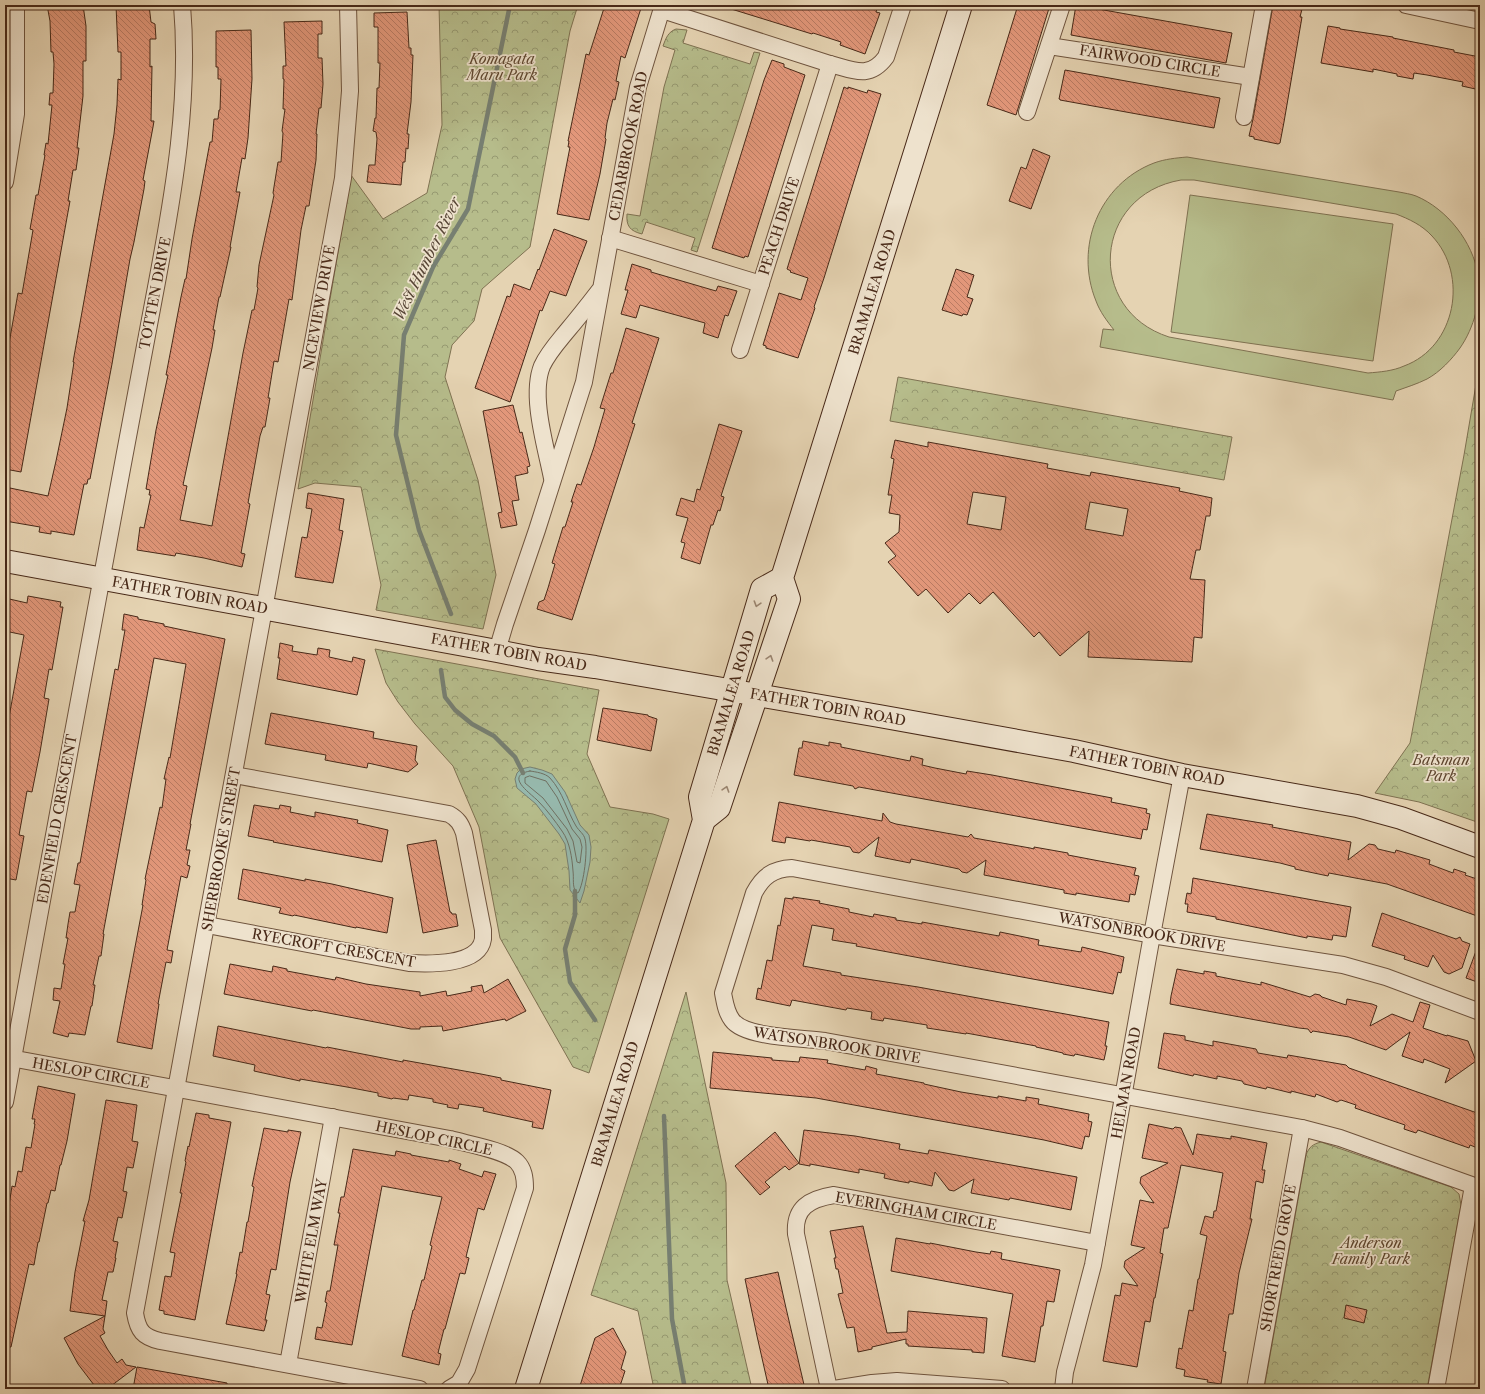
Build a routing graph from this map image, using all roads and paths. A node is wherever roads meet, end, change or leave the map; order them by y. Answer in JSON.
{"nodes":[{"id":1,"x":16,"y":5,"type":"edge"},
{"id":2,"x":182,"y":5,"type":"edge"},
{"id":3,"x":348,"y":5,"type":"edge"},
{"id":4,"x":903,"y":5,"type":"edge"},
{"id":5,"x":961,"y":5,"type":"edge"},
{"id":6,"x":1062,"y":5,"type":"edge"},
{"id":7,"x":1264,"y":5,"type":"edge"},
{"id":8,"x":1406,"y":5,"type":"edge"},
{"id":9,"x":663,"y":7,"type":"edge"},
{"id":10,"x":1480,"y":21,"type":"edge"},
{"id":11,"x":1049,"y":46,"type":"junction"},
{"id":12,"x":830,"y":64,"type":"junction"},
{"id":13,"x":1251,"y":77,"type":"junction"},
{"id":14,"x":1027,"y":112,"type":"dead end"},
{"id":15,"x":10,"y":113,"type":"edge"},
{"id":16,"x":1244,"y":117,"type":"dead end"},
{"id":17,"x":5,"y":182,"type":"edge"},
{"id":18,"x":610,"y":238,"type":"junction"},
{"id":19,"x":761,"y":284,"type":"junction"},
{"id":20,"x":600,"y":290,"type":"junction"},
{"id":21,"x":740,"y":350,"type":"dead end"},
{"id":22,"x":553,"y":481,"type":"junction"},
{"id":23,"x":5,"y":561,"type":"edge"},
{"id":24,"x":782,"y":578,"type":"junction"},
{"id":25,"x":101,"y":579,"type":"junction"},
{"id":26,"x":264,"y":609,"type":"junction"},
{"id":27,"x":497,"y":651,"type":"junction"},
{"id":28,"x":732,"y":690,"type":"junction"},
{"id":29,"x":758,"y":695,"type":"junction"},
{"id":30,"x":234,"y":775,"type":"junction"},
{"id":31,"x":1182,"y":775,"type":"junction"},
{"id":32,"x":704,"y":820,"type":"junction"},
{"id":33,"x":1480,"y":847,"type":"edge"},
{"id":34,"x":207,"y":925,"type":"junction"},
{"id":35,"x":1152,"y":935,"type":"junction"},
{"id":36,"x":1480,"y":1012,"type":"edge"},
{"id":37,"x":9,"y":1058,"type":"edge"},
{"id":38,"x":177,"y":1089,"type":"junction"},
{"id":39,"x":1124,"y":1096,"type":"junction"},
{"id":40,"x":5,"y":1102,"type":"edge"},
{"id":41,"x":333,"y":1118,"type":"junction"},
{"id":42,"x":1302,"y":1128,"type":"junction"},
{"id":43,"x":1477,"y":1187,"type":"edge"},
{"id":44,"x":1097,"y":1243,"type":"junction"},
{"id":45,"x":288,"y":1364,"type":"junction"},
{"id":46,"x":420,"y":1389,"type":"edge"},
{"id":47,"x":449,"y":1389,"type":"edge"},
{"id":48,"x":526,"y":1389,"type":"edge"},
{"id":49,"x":829,"y":1389,"type":"edge"},
{"id":50,"x":834,"y":1389,"type":"edge"},
{"id":51,"x":1002,"y":1389,"type":"edge"},
{"id":52,"x":1063,"y":1389,"type":"edge"},
{"id":53,"x":1255,"y":1389,"type":"edge"},
{"id":54,"x":1436,"y":1389,"type":"edge"}],
"edges":[{"from":1,"to":15,"type":"street"},
{"from":2,"to":25,"type":"street","name":"TOTTEN DRIVE"},
{"from":3,"to":26,"type":"street","name":"NICEVIEW DRIVE"},
{"from":4,"to":12,"type":"street"},
{"from":5,"to":24,"type":"main road","name":"BRAMALEA ROAD"},
{"from":6,"to":11,"type":"street"},
{"from":7,"to":13,"type":"street"},
{"from":8,"to":10,"type":"street"},
{"from":9,"to":12,"type":"street"},
{"from":9,"to":18,"type":"street","name":"CEDARBROOK ROAD"},
{"from":11,"to":13,"type":"street","name":"FAIRWOOD CIRCLE"},
{"from":11,"to":14,"type":"street"},
{"from":12,"to":19,"type":"street","name":"PEACH DRIVE"},
{"from":13,"to":16,"type":"street"},
{"from":15,"to":17,"type":"street"},
{"from":18,"to":19,"type":"street","name":"PEACH DRIVE"},
{"from":18,"to":20,"type":"street","name":"CEDARBROOK ROAD"},
{"from":19,"to":21,"type":"street"},
{"from":20,"to":22,"type":"street","name":"CEDARBROOK ROAD"},
{"from":20,"to":22,"type":"street","name":"CEDARBROOK ROAD"},
{"from":22,"to":27,"type":"street","name":"CEDARBROOK ROAD"},
{"from":23,"to":25,"type":"main road","name":"FATHER TOBIN ROAD"},
{"from":24,"to":28,"type":"main road","name":"BRAMALEA ROAD","one_way":true},
{"from":29,"to":24,"type":"main road","name":"BRAMALEA ROAD","one_way":true},
{"from":25,"to":26,"type":"main road","name":"FATHER TOBIN ROAD"},
{"from":25,"to":37,"type":"street","name":"EDENFIELD CRESCENT"},
{"from":26,"to":27,"type":"main road","name":"FATHER TOBIN ROAD"},
{"from":26,"to":30,"type":"street","name":"SHERBROOKE STREET"},
{"from":27,"to":28,"type":"main road","name":"FATHER TOBIN ROAD"},
{"from":28,"to":29,"type":"main road","name":"FATHER TOBIN ROAD"},
{"from":28,"to":32,"type":"main road","name":"BRAMALEA ROAD"},
{"from":29,"to":31,"type":"main road","name":"FATHER TOBIN ROAD"},
{"from":32,"to":29,"type":"main road","name":"BRAMALEA ROAD","one_way":true},
{"from":30,"to":34,"type":"street","name":"SHERBROOKE STREET"},
{"from":30,"to":34,"type":"street","name":"RYECROFT CRESCENT"},
{"from":31,"to":33,"type":"main road","name":"FATHER TOBIN ROAD"},
{"from":31,"to":35,"type":"street","name":"HELMAN ROAD"},
{"from":32,"to":48,"type":"main road","name":"BRAMALEA ROAD"},
{"from":34,"to":38,"type":"street","name":"SHERBROOKE STREET"},
{"from":35,"to":36,"type":"street","name":"WATSONBROOK DRIVE"},
{"from":35,"to":39,"type":"street","name":"HELMAN ROAD"},
{"from":35,"to":39,"type":"street","name":"WATSONBROOK DRIVE"},
{"from":37,"to":38,"type":"street","name":"HESLOP CIRCLE"},
{"from":37,"to":40,"type":"street","name":"EDENFIELD CRESCENT"},
{"from":38,"to":41,"type":"street","name":"HESLOP CIRCLE"},
{"from":38,"to":45,"type":"street"},
{"from":39,"to":42,"type":"street","name":"WATSONBROOK DRIVE"},
{"from":39,"to":44,"type":"street","name":"HELMAN ROAD"},
{"from":41,"to":45,"type":"street","name":"WHITE ELM WAY"},
{"from":41,"to":47,"type":"street","name":"HESLOP CIRCLE"},
{"from":42,"to":43,"type":"street","name":"WATSONBROOK DRIVE"},
{"from":42,"to":53,"type":"street","name":"SHORTREED GROVE"},
{"from":43,"to":54,"type":"street"},
{"from":44,"to":49,"type":"street","name":"EVERINGHAM CIRCLE"},
{"from":44,"to":52,"type":"street","name":"HELMAN ROAD"},
{"from":45,"to":46,"type":"street"},
{"from":50,"to":51,"type":"street"}]}
